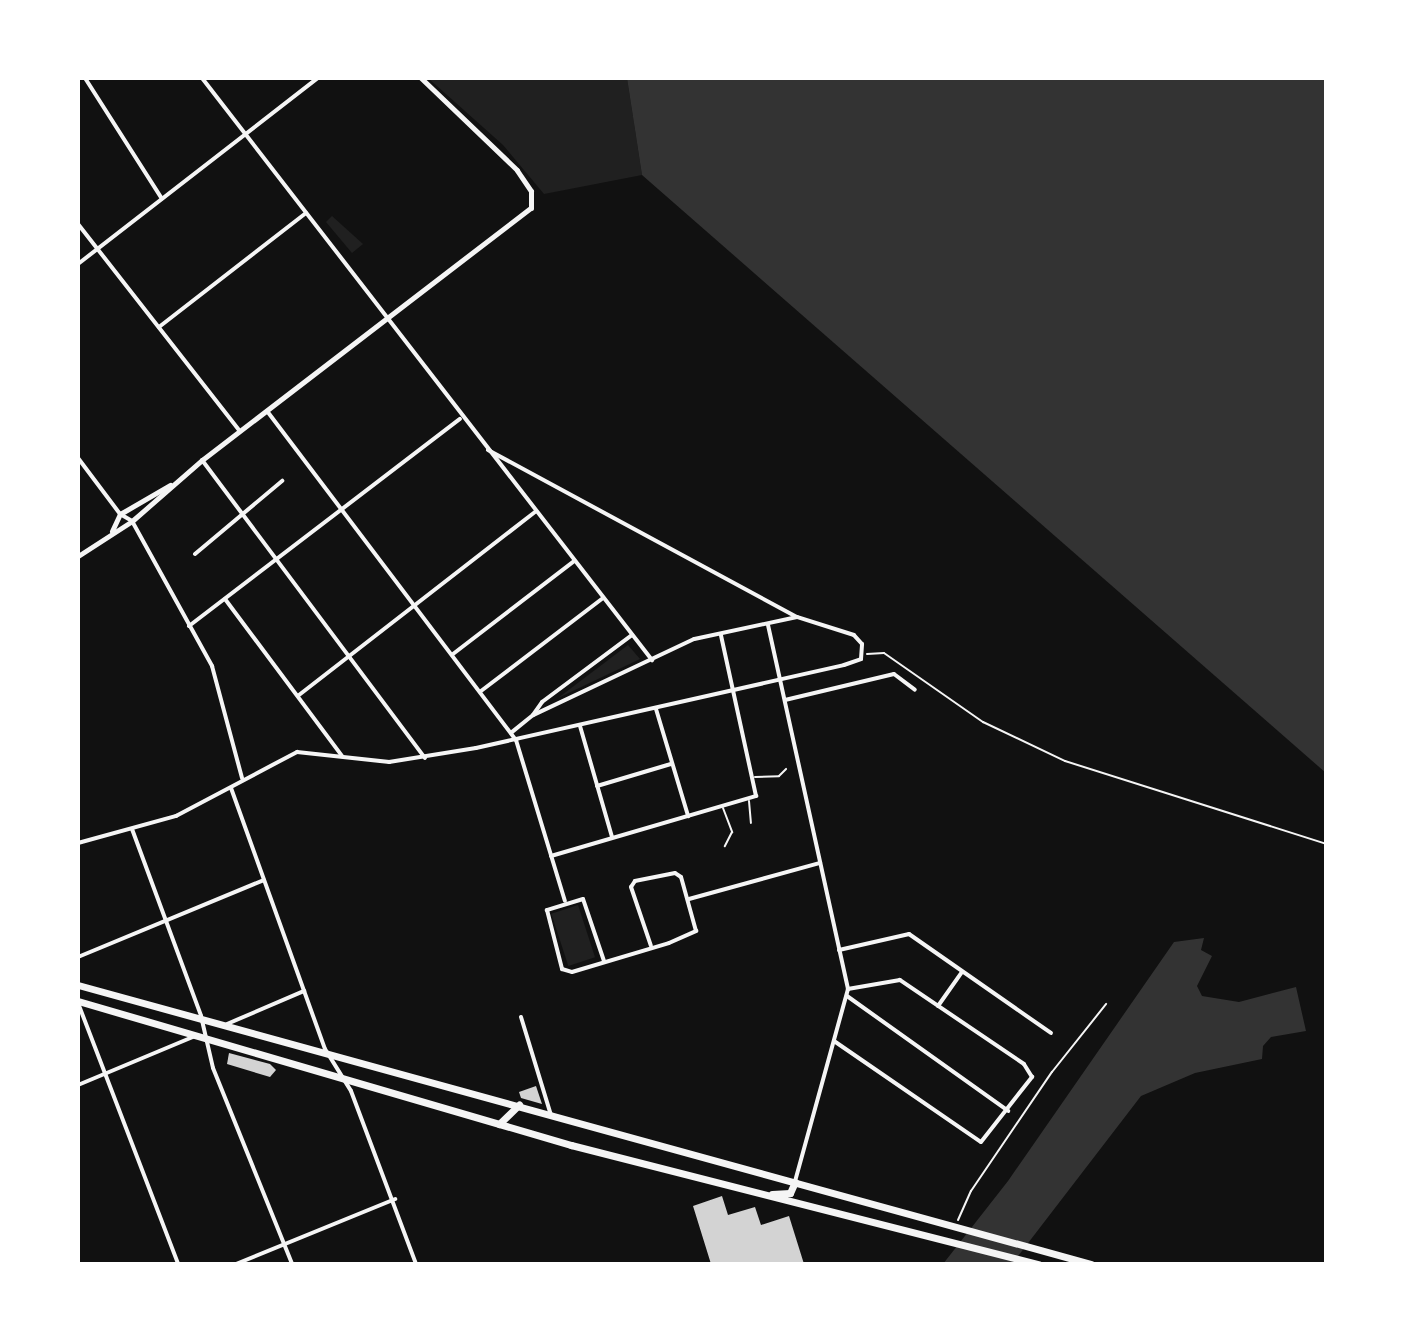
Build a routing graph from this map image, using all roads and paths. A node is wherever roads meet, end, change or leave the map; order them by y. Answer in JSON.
{"nodes":[{"id":1,"x":85,"y":78,"type":"edge"},
{"id":2,"x":202,"y":78,"type":"edge"},
{"id":3,"x":318,"y":78,"type":"edge"},
{"id":4,"x":421,"y":78,"type":"edge"},
{"id":5,"x":246,"y":134,"type":"junction"},
{"id":6,"x":162,"y":199,"type":"junction"},
{"id":7,"x":306,"y":213,"type":"junction"},
{"id":8,"x":78,"y":224,"type":"edge"},
{"id":9,"x":97,"y":249,"type":"junction"},
{"id":10,"x":78,"y":264,"type":"edge"},
{"id":11,"x":386,"y":321,"type":"junction"},
{"id":12,"x":159,"y":328,"type":"junction"},
{"id":13,"x":267,"y":411,"type":"junction"},
{"id":14,"x":461,"y":418,"type":"junction"},
{"id":15,"x":240,"y":431,"type":"junction"},
{"id":16,"x":486,"y":449,"type":"junction"},
{"id":17,"x":78,"y":458,"type":"edge"},
{"id":18,"x":202,"y":460,"type":"junction"},
{"id":19,"x":282,"y":481,"type":"dead end"},
{"id":20,"x":171,"y":484,"type":"junction"},
{"id":21,"x":342,"y":509,"type":"junction"},
{"id":22,"x":535,"y":512,"type":"junction"},
{"id":23,"x":120,"y":514,"type":"junction"},
{"id":24,"x":243,"y":514,"type":"junction"},
{"id":25,"x":132,"y":521,"type":"junction"},
{"id":26,"x":112,"y":532,"type":"junction"},
{"id":27,"x":195,"y":554,"type":"dead end"},
{"id":28,"x":78,"y":556,"type":"edge"},
{"id":29,"x":277,"y":559,"type":"junction"},
{"id":30,"x":574,"y":561,"type":"junction"},
{"id":31,"x":603,"y":598,"type":"junction"},
{"id":32,"x":225,"y":599,"type":"junction"},
{"id":33,"x":415,"y":604,"type":"junction"},
{"id":34,"x":797,"y":617,"type":"junction"},
{"id":35,"x":768,"y":625,"type":"junction"},
{"id":36,"x":189,"y":626,"type":"junction"},
{"id":37,"x":632,"y":635,"type":"junction"},
{"id":38,"x":721,"y":635,"type":"junction"},
{"id":39,"x":453,"y":654,"type":"junction"},
{"id":40,"x":350,"y":655,"type":"junction"},
{"id":41,"x":863,"y":656,"type":"junction"},
{"id":42,"x":652,"y":660,"type":"junction"},
{"id":43,"x":780,"y":680,"type":"junction"},
{"id":44,"x":915,"y":690,"type":"dead end"},
{"id":45,"x":481,"y":691,"type":"junction"},
{"id":46,"x":734,"y":692,"type":"junction"},
{"id":47,"x":299,"y":695,"type":"junction"},
{"id":48,"x":785,"y":700,"type":"junction"},
{"id":49,"x":656,"y":709,"type":"junction"},
{"id":50,"x":533,"y":715,"type":"junction"},
{"id":51,"x":580,"y":726,"type":"junction"},
{"id":52,"x":511,"y":733,"type":"junction"},
{"id":53,"x":516,"y":740,"type":"junction"},
{"id":54,"x":342,"y":756,"type":"junction"},
{"id":55,"x":425,"y":758,"type":"junction"},
{"id":56,"x":672,"y":764,"type":"junction"},
{"id":57,"x":786,"y":769,"type":"dead end"},
{"id":58,"x":754,"y":777,"type":"junction"},
{"id":59,"x":242,"y":778,"type":"junction"},
{"id":60,"x":597,"y":786,"type":"junction"},
{"id":61,"x":231,"y":788,"type":"junction"},
{"id":62,"x":748,"y":799,"type":"junction"},
{"id":63,"x":722,"y":806,"type":"junction"},
{"id":64,"x":688,"y":816,"type":"junction"},
{"id":65,"x":751,"y":823,"type":"dead end"},
{"id":66,"x":132,"y":829,"type":"junction"},
{"id":67,"x":612,"y":837,"type":"junction"},
{"id":68,"x":78,"y":843,"type":"edge"},
{"id":69,"x":1326,"y":844,"type":"edge"},
{"id":70,"x":725,"y":846,"type":"dead end"},
{"id":71,"x":551,"y":856,"type":"junction"},
{"id":72,"x":820,"y":863,"type":"junction"},
{"id":73,"x":264,"y":880,"type":"junction"},
{"id":74,"x":689,"y":899,"type":"junction"},
{"id":75,"x":565,"y":901,"type":"junction"},
{"id":76,"x":166,"y":920,"type":"junction"},
{"id":77,"x":651,"y":946,"type":"junction"},
{"id":78,"x":839,"y":950,"type":"junction"},
{"id":79,"x":78,"y":957,"type":"edge"},
{"id":80,"x":604,"y":961,"type":"junction"},
{"id":81,"x":963,"y":971,"type":"junction"},
{"id":82,"x":78,"y":985,"type":"edge"},
{"id":83,"x":848,"y":989,"type":"junction"},
{"id":84,"x":304,"y":991,"type":"junction"},
{"id":85,"x":847,"y":996,"type":"junction"},
{"id":86,"x":78,"y":1002,"type":"edge"},
{"id":87,"x":1106,"y":1004,"type":"dead end"},
{"id":88,"x":938,"y":1006,"type":"junction"},
{"id":89,"x":201,"y":1016,"type":"junction"},
{"id":90,"x":521,"y":1017,"type":"dead end"},
{"id":91,"x":227,"y":1024,"type":"junction"},
{"id":92,"x":1051,"y":1033,"type":"dead end"},
{"id":93,"x":201,"y":1036,"type":"junction"},
{"id":94,"x":834,"y":1041,"type":"junction"},
{"id":95,"x":327,"y":1053,"type":"junction"},
{"id":96,"x":103,"y":1075,"type":"junction"},
{"id":97,"x":346,"y":1081,"type":"junction"},
{"id":98,"x":78,"y":1085,"type":"edge"},
{"id":99,"x":519,"y":1105,"type":"junction"},
{"id":100,"x":1008,"y":1112,"type":"junction"},
{"id":101,"x":551,"y":1115,"type":"junction"},
{"id":102,"x":499,"y":1124,"type":"junction"},
{"id":103,"x":795,"y":1182,"type":"junction"},
{"id":104,"x":762,"y":1195,"type":"junction"},
{"id":105,"x":395,"y":1199,"type":"junction"},
{"id":106,"x":957,"y":1221,"type":"dead end"},
{"id":107,"x":284,"y":1244,"type":"junction"},
{"id":108,"x":1037,"y":1263,"type":"edge"},
{"id":109,"x":178,"y":1264,"type":"edge"},
{"id":110,"x":236,"y":1264,"type":"edge"},
{"id":111,"x":292,"y":1264,"type":"edge"},
{"id":112,"x":416,"y":1264,"type":"edge"},
{"id":113,"x":1091,"y":1264,"type":"edge"}],
"edges":[{"from":1,"to":6,"type":"street"},
{"from":2,"to":5,"type":"street"},
{"from":3,"to":5,"type":"street"},
{"from":4,"to":11,"type":"street"},
{"from":5,"to":6,"type":"street"},
{"from":5,"to":7,"type":"street"},
{"from":6,"to":9,"type":"street"},
{"from":7,"to":11,"type":"street"},
{"from":7,"to":12,"type":"street"},
{"from":8,"to":9,"type":"street"},
{"from":9,"to":10,"type":"street"},
{"from":9,"to":12,"type":"street"},
{"from":11,"to":13,"type":"street"},
{"from":11,"to":14,"type":"street"},
{"from":12,"to":15,"type":"street"},
{"from":13,"to":15,"type":"street"},
{"from":13,"to":21,"type":"street"},
{"from":14,"to":16,"type":"street"},
{"from":14,"to":21,"type":"street"},
{"from":15,"to":18,"type":"street"},
{"from":16,"to":22,"type":"street"},
{"from":16,"to":34,"type":"street"},
{"from":17,"to":23,"type":"street"},
{"from":18,"to":20,"type":"street"},
{"from":18,"to":24,"type":"street"},
{"from":19,"to":24,"type":"street"},
{"from":20,"to":23,"type":"street"},
{"from":20,"to":25,"type":"street"},
{"from":21,"to":29,"type":"street"},
{"from":21,"to":33,"type":"street"},
{"from":22,"to":30,"type":"street"},
{"from":22,"to":33,"type":"street"},
{"from":23,"to":25,"type":"street"},
{"from":23,"to":26,"type":"street"},
{"from":24,"to":27,"type":"street"},
{"from":24,"to":29,"type":"street"},
{"from":25,"to":26,"type":"street"},
{"from":25,"to":36,"type":"street"},
{"from":26,"to":28,"type":"street"},
{"from":29,"to":32,"type":"street"},
{"from":29,"to":40,"type":"street"},
{"from":30,"to":31,"type":"street"},
{"from":30,"to":39,"type":"street"},
{"from":31,"to":37,"type":"street"},
{"from":31,"to":45,"type":"street"},
{"from":32,"to":36,"type":"street"},
{"from":32,"to":47,"type":"street"},
{"from":33,"to":39,"type":"street"},
{"from":33,"to":40,"type":"street"},
{"from":34,"to":35,"type":"street"},
{"from":34,"to":41,"type":"street"},
{"from":35,"to":38,"type":"street"},
{"from":35,"to":43,"type":"street"},
{"from":36,"to":59,"type":"street"},
{"from":37,"to":42,"type":"street"},
{"from":37,"to":50,"type":"street"},
{"from":38,"to":42,"type":"street"},
{"from":38,"to":46,"type":"street"},
{"from":39,"to":45,"type":"street"},
{"from":40,"to":47,"type":"street"},
{"from":40,"to":55,"type":"street"},
{"from":41,"to":43,"type":"street"},
{"from":41,"to":69,"type":"path"},
{"from":42,"to":50,"type":"street"},
{"from":43,"to":46,"type":"street"},
{"from":43,"to":48,"type":"street"},
{"from":44,"to":48,"type":"street"},
{"from":45,"to":52,"type":"street"},
{"from":46,"to":49,"type":"street"},
{"from":46,"to":58,"type":"street"},
{"from":47,"to":54,"type":"street"},
{"from":48,"to":72,"type":"street"},
{"from":49,"to":51,"type":"street"},
{"from":49,"to":56,"type":"street"},
{"from":50,"to":52,"type":"street"},
{"from":51,"to":53,"type":"street"},
{"from":51,"to":60,"type":"street"},
{"from":52,"to":53,"type":"street"},
{"from":53,"to":55,"type":"street"},
{"from":53,"to":71,"type":"street"},
{"from":54,"to":55,"type":"street"},
{"from":54,"to":59,"type":"street"},
{"from":56,"to":60,"type":"street"},
{"from":56,"to":64,"type":"street"},
{"from":57,"to":58,"type":"lane"},
{"from":58,"to":62,"type":"street"},
{"from":59,"to":61,"type":"street"},
{"from":60,"to":67,"type":"street"},
{"from":61,"to":66,"type":"street"},
{"from":61,"to":73,"type":"street"},
{"from":62,"to":63,"type":"street"},
{"from":62,"to":65,"type":"lane"},
{"from":63,"to":64,"type":"street"},
{"from":63,"to":70,"type":"lane"},
{"from":64,"to":67,"type":"street"},
{"from":66,"to":68,"type":"street"},
{"from":66,"to":76,"type":"street"},
{"from":67,"to":71,"type":"street"},
{"from":71,"to":75,"type":"street"},
{"from":72,"to":74,"type":"street"},
{"from":72,"to":78,"type":"street"},
{"from":73,"to":76,"type":"street"},
{"from":73,"to":84,"type":"street"},
{"from":74,"to":77,"type":"street"},
{"from":74,"to":77,"type":"street"},
{"from":75,"to":80,"type":"street"},
{"from":75,"to":80,"type":"street"},
{"from":76,"to":79,"type":"street"},
{"from":76,"to":89,"type":"street"},
{"from":77,"to":80,"type":"street"},
{"from":78,"to":81,"type":"street"},
{"from":78,"to":83,"type":"street"},
{"from":81,"to":88,"type":"street"},
{"from":81,"to":92,"type":"street"},
{"from":82,"to":89,"type":"main road"},
{"from":83,"to":85,"type":"street"},
{"from":83,"to":88,"type":"street"},
{"from":84,"to":91,"type":"street"},
{"from":84,"to":95,"type":"street"},
{"from":85,"to":94,"type":"street"},
{"from":85,"to":100,"type":"street"},
{"from":86,"to":93,"type":"main road"},
{"from":86,"to":96,"type":"street"},
{"from":87,"to":106,"type":"path"},
{"from":88,"to":100,"type":"street"},
{"from":89,"to":91,"type":"main road"},
{"from":89,"to":93,"type":"street"},
{"from":90,"to":101,"type":"street"},
{"from":91,"to":95,"type":"main road"},
{"from":93,"to":96,"type":"street"},
{"from":93,"to":97,"type":"main road"},
{"from":93,"to":107,"type":"street"},
{"from":94,"to":100,"type":"street"},
{"from":94,"to":103,"type":"street"},
{"from":95,"to":97,"type":"street"},
{"from":95,"to":99,"type":"main road"},
{"from":96,"to":98,"type":"street"},
{"from":96,"to":109,"type":"street"},
{"from":97,"to":102,"type":"main road"},
{"from":97,"to":105,"type":"street"},
{"from":99,"to":101,"type":"main road"},
{"from":99,"to":102,"type":"main road"},
{"from":101,"to":103,"type":"main road"},
{"from":102,"to":104,"type":"main road"},
{"from":103,"to":104,"type":"main road"},
{"from":103,"to":113,"type":"main road"},
{"from":104,"to":108,"type":"main road"},
{"from":105,"to":107,"type":"street"},
{"from":105,"to":112,"type":"street"},
{"from":107,"to":110,"type":"street"},
{"from":107,"to":111,"type":"street"}]}
